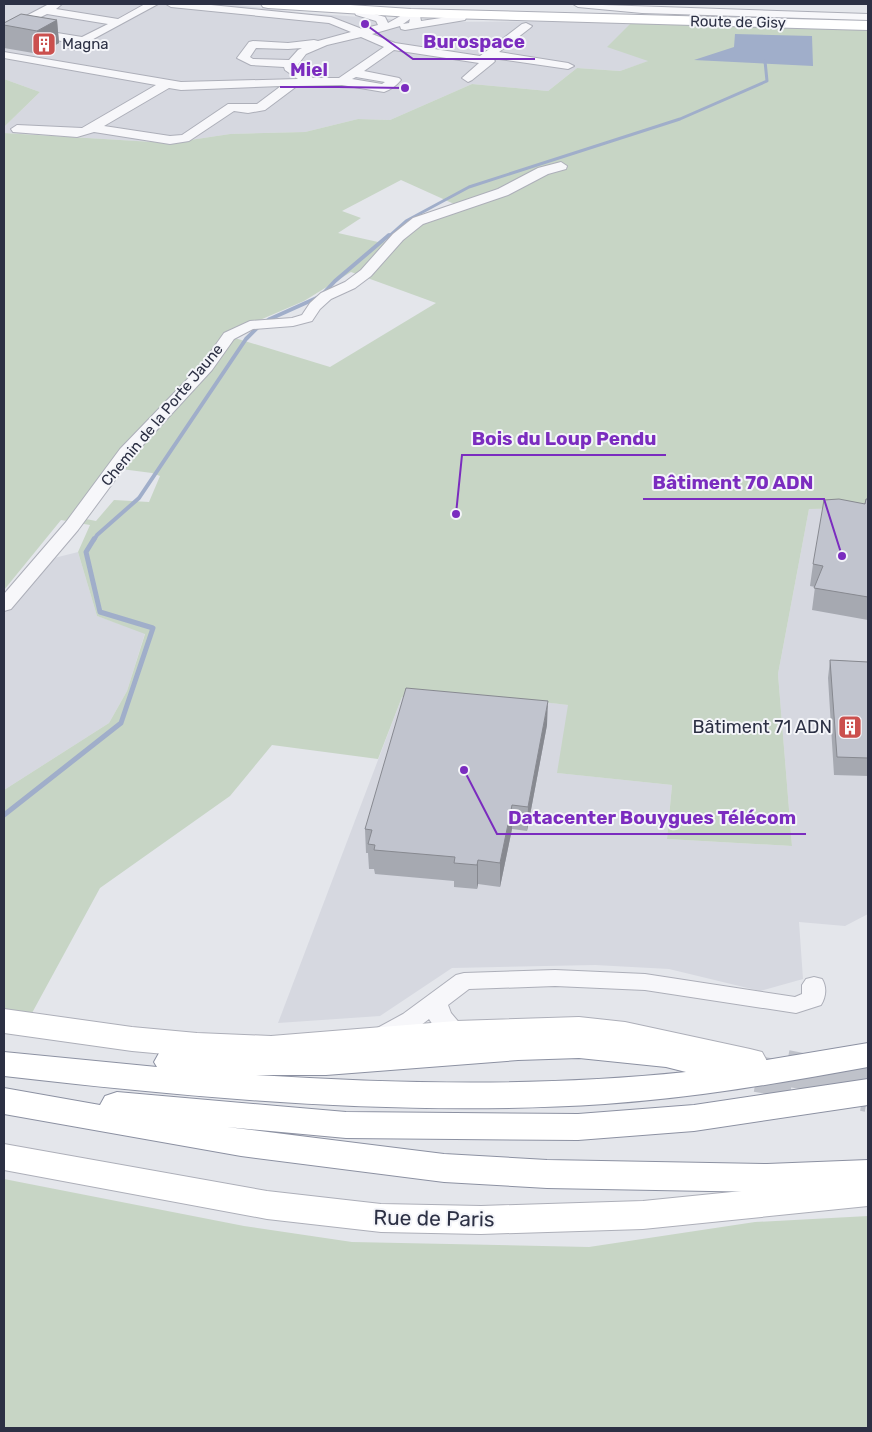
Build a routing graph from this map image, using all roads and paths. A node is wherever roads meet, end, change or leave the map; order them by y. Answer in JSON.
{"nodes":[{"id":1,"x":57,"y":4,"type":"edge"},
{"id":2,"x":153,"y":4,"type":"edge"},
{"id":3,"x":171,"y":4,"type":"edge"},
{"id":4,"x":268,"y":4,"type":"edge"},
{"id":5,"x":578,"y":4,"type":"edge"},
{"id":6,"x":310,"y":8,"type":"junction"},
{"id":7,"x":45,"y":10,"type":"junction"},
{"id":8,"x":360,"y":13,"type":"junction"},
{"id":9,"x":868,"y":17,"type":"edge"},
{"id":10,"x":412,"y":18,"type":"junction"},
{"id":11,"x":608,"y":19,"type":"junction"},
{"id":12,"x":119,"y":22,"type":"junction"},
{"id":13,"x":526,"y":26,"type":"dead end"},
{"id":14,"x":868,"y":26,"type":"edge"},
{"id":15,"x":384,"y":27,"type":"junction"},
{"id":16,"x":20,"y":30,"type":"junction"},
{"id":17,"x":363,"y":33,"type":"junction"},
{"id":18,"x":4,"y":39,"type":"edge"},
{"id":19,"x":84,"y":41,"type":"junction"},
{"id":20,"x":323,"y":42,"type":"junction"},
{"id":21,"x":288,"y":46,"type":"junction"},
{"id":22,"x":392,"y":46,"type":"junction"},
{"id":23,"x":499,"y":46,"type":"junction"},
{"id":24,"x":302,"y":52,"type":"junction"},
{"id":25,"x":4,"y":55,"type":"edge"},
{"id":26,"x":486,"y":57,"type":"junction"},
{"id":27,"x":18,"y":58,"type":"junction"},
{"id":28,"x":578,"y":58,"type":"dead end"},
{"id":29,"x":44,"y":62,"type":"junction"},
{"id":30,"x":291,"y":64,"type":"junction"},
{"id":31,"x":4,"y":65,"type":"edge"},
{"id":32,"x":568,"y":66,"type":"dead end"},
{"id":33,"x":353,"y":73,"type":"junction"},
{"id":34,"x":468,"y":78,"type":"dead end"},
{"id":35,"x":342,"y":81,"type":"junction"},
{"id":36,"x":312,"y":82,"type":"junction"},
{"id":37,"x":167,"y":84,"type":"junction"},
{"id":38,"x":261,"y":84,"type":"junction"},
{"id":39,"x":292,"y":85,"type":"junction"},
{"id":40,"x":232,"y":107,"type":"junction"},
{"id":41,"x":94,"y":128,"type":"junction"},
{"id":42,"x":17,"y":129,"type":"dead end"},
{"id":43,"x":562,"y":166,"type":"dead end"},
{"id":44,"x":4,"y":605,"type":"edge"},
{"id":45,"x":814,"y":985,"type":"dead end"},
{"id":46,"x":435,"y":1003,"type":"junction"},
{"id":47,"x":4,"y":1021,"type":"edge"},
{"id":48,"x":456,"y":1033,"type":"junction"},
{"id":49,"x":379,"y":1039,"type":"junction"},
{"id":50,"x":4,"y":1046,"type":"edge"},
{"id":51,"x":868,"y":1055,"type":"edge"},
{"id":52,"x":750,"y":1061,"type":"tunnel mouth"},
{"id":53,"x":4,"y":1064,"type":"edge"},
{"id":54,"x":714,"y":1066,"type":"dead end"},
{"id":55,"x":868,"y":1092,"type":"edge"},
{"id":56,"x":4,"y":1095,"type":"edge"},
{"id":57,"x":4,"y":1101,"type":"edge"},
{"id":58,"x":4,"y":1157,"type":"edge"},
{"id":59,"x":868,"y":1174,"type":"edge"},
{"id":60,"x":868,"y":1192,"type":"edge"}],
"edges":[{"from":1,"to":7,"type":"street"},
{"from":2,"to":12,"type":"street"},
{"from":3,"to":17,"type":"street"},
{"from":4,"to":6,"type":"main road","name":"Route de Gisy"},
{"from":5,"to":9,"type":"street"},
{"from":6,"to":8,"type":"main road","name":"Route de Gisy"},
{"from":6,"to":10,"type":"main road","name":"Route de Gisy"},
{"from":7,"to":12,"type":"street"},
{"from":7,"to":16,"type":"street"},
{"from":8,"to":10,"type":"main road","name":"Route de Gisy"},
{"from":8,"to":15,"type":"street"},
{"from":10,"to":11,"type":"main road","name":"Route de Gisy"},
{"from":10,"to":11,"type":"main road","name":"Route de Gisy"},
{"from":10,"to":15,"type":"street"},
{"from":10,"to":17,"type":"street"},
{"from":11,"to":14,"type":"main road","name":"Route de Gisy"},
{"from":12,"to":19,"type":"street"},
{"from":13,"to":23,"type":"street"},
{"from":15,"to":17,"type":"street"},
{"from":16,"to":18,"type":"street"},
{"from":16,"to":19,"type":"street"},
{"from":17,"to":20,"type":"street"},
{"from":17,"to":22,"type":"street"},
{"from":19,"to":29,"type":"street"},
{"from":20,"to":21,"type":"street"},
{"from":20,"to":24,"type":"street"},
{"from":21,"to":24,"type":"street"},
{"from":21,"to":30,"type":"street"},
{"from":22,"to":26,"type":"street"},
{"from":22,"to":33,"type":"street"},
{"from":23,"to":26,"type":"street"},
{"from":23,"to":28,"type":"street"},
{"from":24,"to":30,"type":"street"},
{"from":25,"to":27,"type":"street"},
{"from":26,"to":32,"type":"street"},
{"from":26,"to":34,"type":"street"},
{"from":27,"to":29,"type":"street"},
{"from":27,"to":31,"type":"street"},
{"from":29,"to":37,"type":"street"},
{"from":30,"to":36,"type":"street"},
{"from":33,"to":35,"type":"street"},
{"from":33,"to":35,"type":"street"},
{"from":35,"to":36,"type":"street"},
{"from":36,"to":39,"type":"street"},
{"from":37,"to":38,"type":"street"},
{"from":37,"to":41,"type":"street"},
{"from":38,"to":39,"type":"street"},
{"from":38,"to":40,"type":"street"},
{"from":39,"to":40,"type":"street"},
{"from":40,"to":41,"type":"street"},
{"from":41,"to":42,"type":"street"},
{"from":43,"to":44,"type":"street","name":"Chemin de la Porte Jaune"},
{"from":45,"to":46,"type":"street"},
{"from":46,"to":48,"type":"street"},
{"from":46,"to":49,"type":"street"},
{"from":47,"to":49,"type":"main road"},
{"from":48,"to":49,"type":"main road"},
{"from":48,"to":52,"type":"main road"},
{"from":50,"to":54,"type":"main road"},
{"from":51,"to":53,"type":"main road"},
{"from":55,"to":56,"type":"main road"},
{"from":57,"to":59,"type":"main road"},
{"from":58,"to":60,"type":"main road","name":"Rue de Paris"}]}
